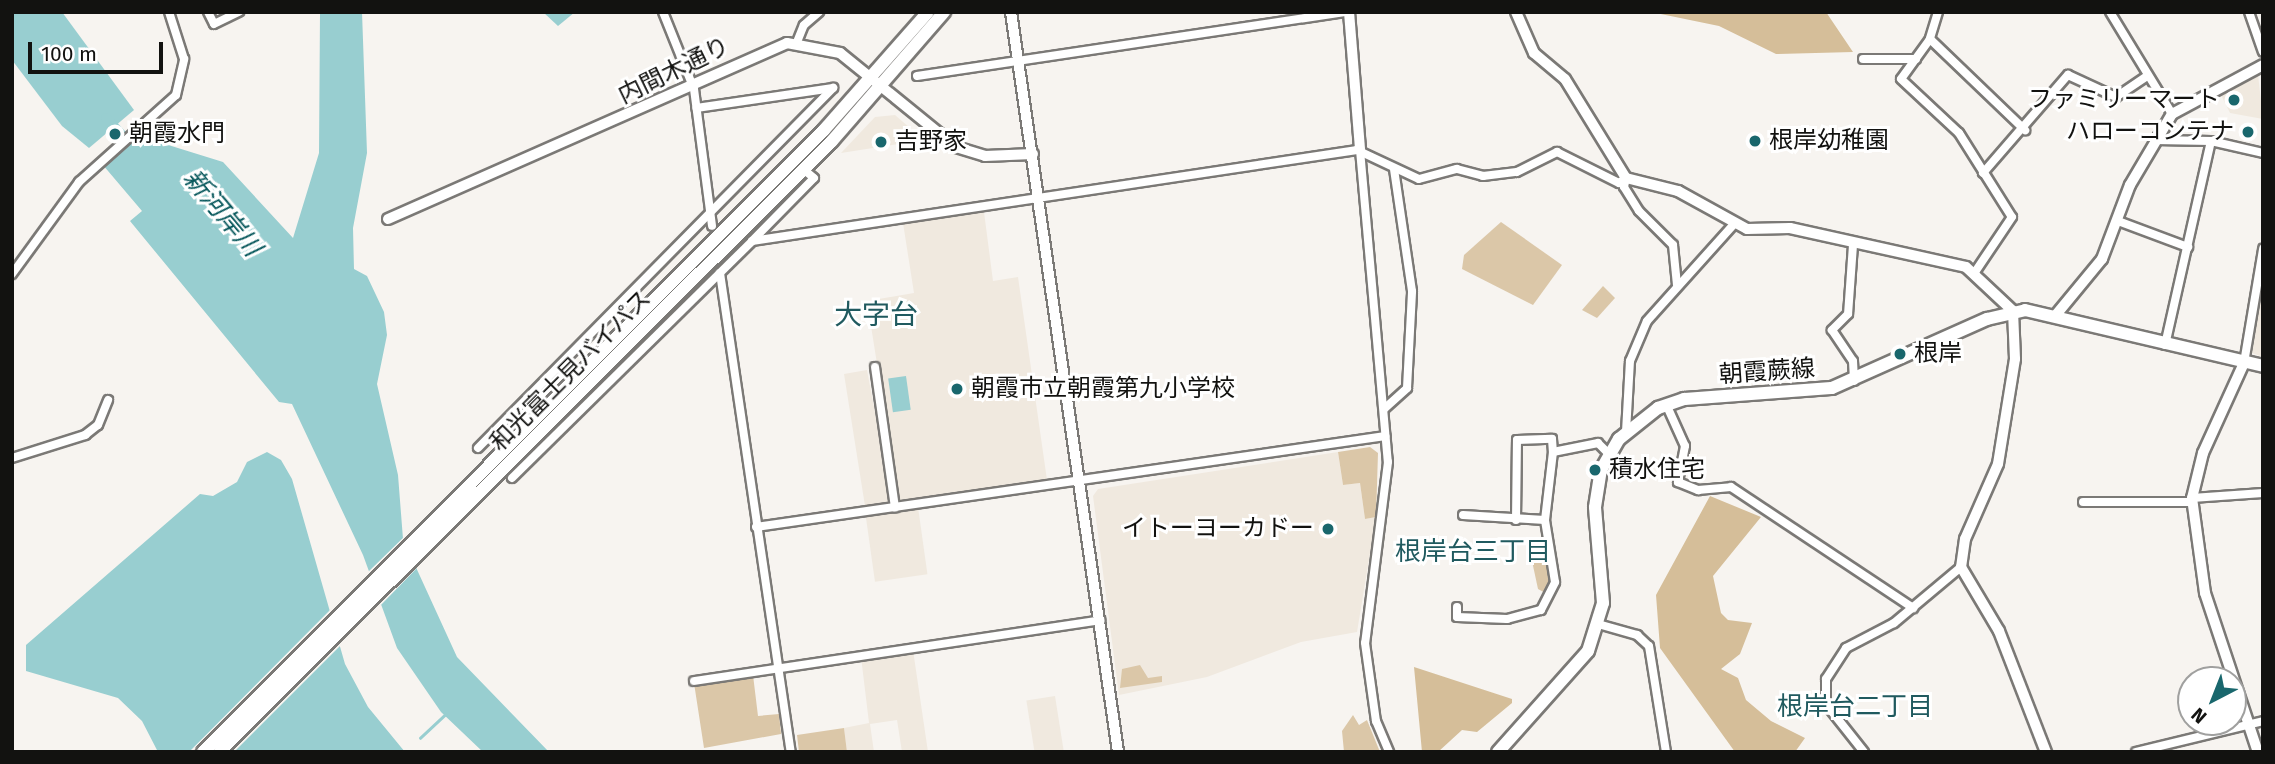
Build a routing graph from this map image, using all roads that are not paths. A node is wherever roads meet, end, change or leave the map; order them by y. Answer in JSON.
{"nodes":[{"id":1,"x":169,"y":12,"type":"edge"},
{"id":2,"x":177,"y":12,"type":"edge"},
{"id":3,"x":208,"y":12,"type":"edge"},
{"id":4,"x":239,"y":12,"type":"edge"},
{"id":5,"x":663,"y":12,"type":"edge"},
{"id":6,"x":819,"y":12,"type":"edge"},
{"id":7,"x":928,"y":12,"type":"edge"},
{"id":8,"x":944,"y":12,"type":"edge"},
{"id":9,"x":1011,"y":12,"type":"edge"},
{"id":10,"x":1343,"y":12,"type":"edge"},
{"id":11,"x":1349,"y":12,"type":"edge"},
{"id":12,"x":1516,"y":12,"type":"edge"},
{"id":13,"x":1927,"y":12,"type":"edge"},
{"id":14,"x":2110,"y":12,"type":"edge"},
{"id":15,"x":2249,"y":12,"type":"edge"},
{"id":16,"x":1938,"y":15,"type":"edge"},
{"id":17,"x":175,"y":25,"type":"junction"},
{"id":18,"x":1930,"y":39,"type":"junction"},
{"id":19,"x":797,"y":42,"type":"junction"},
{"id":20,"x":2263,"y":52,"type":"edge"},
{"id":21,"x":1863,"y":59,"type":"dead end"},
{"id":22,"x":1916,"y":59,"type":"junction"},
{"id":23,"x":1020,"y":60,"type":"junction"},
{"id":24,"x":2263,"y":65,"type":"edge"},
{"id":25,"x":917,"y":76,"type":"dead end"},
{"id":26,"x":2146,"y":77,"type":"junction"},
{"id":27,"x":871,"y":79,"type":"junction"},
{"id":28,"x":881,"y":88,"type":"junction"},
{"id":29,"x":694,"y":89,"type":"junction"},
{"id":30,"x":696,"y":108,"type":"junction"},
{"id":31,"x":2172,"y":114,"type":"junction"},
{"id":32,"x":2025,"y":130,"type":"junction"},
{"id":33,"x":2155,"y":140,"type":"junction"},
{"id":34,"x":2211,"y":141,"type":"junction"},
{"id":35,"x":1360,"y":150,"type":"junction"},
{"id":36,"x":2263,"y":153,"type":"edge"},
{"id":37,"x":1033,"y":154,"type":"junction"},
{"id":38,"x":803,"y":169,"type":"junction"},
{"id":39,"x":1394,"y":169,"type":"junction"},
{"id":40,"x":1983,"y":173,"type":"junction"},
{"id":41,"x":1626,"y":178,"type":"junction"},
{"id":42,"x":1040,"y":200,"type":"junction"},
{"id":43,"x":709,"y":211,"type":"junction"},
{"id":44,"x":392,"y":218,"type":"dead end"},
{"id":45,"x":2118,"y":221,"type":"junction"},
{"id":46,"x":1734,"y":224,"type":"junction"},
{"id":47,"x":712,"y":226,"type":"dead end"},
{"id":48,"x":752,"y":241,"type":"junction"},
{"id":49,"x":1853,"y":246,"type":"junction"},
{"id":50,"x":2188,"y":247,"type":"junction"},
{"id":51,"x":2263,"y":248,"type":"edge"},
{"id":52,"x":2261,"y":261,"type":"edge"},
{"id":53,"x":1975,"y":272,"type":"junction"},
{"id":54,"x":720,"y":273,"type":"junction"},
{"id":55,"x":12,"y":274,"type":"edge"},
{"id":56,"x":1677,"y":285,"type":"junction"},
{"id":57,"x":2013,"y":311,"type":"junction"},
{"id":58,"x":2055,"y":316,"type":"junction"},
{"id":59,"x":2165,"y":345,"type":"junction"},
{"id":60,"x":2244,"y":363,"type":"junction"},
{"id":61,"x":2263,"y":366,"type":"edge"},
{"id":62,"x":875,"y":367,"type":"dead end"},
{"id":63,"x":1854,"y":381,"type":"junction"},
{"id":64,"x":108,"y":400,"type":"dead end"},
{"id":65,"x":1666,"y":404,"type":"junction"},
{"id":66,"x":1384,"y":409,"type":"junction"},
{"id":67,"x":1626,"y":432,"type":"junction"},
{"id":68,"x":1385,"y":436,"type":"junction"},
{"id":69,"x":478,"y":448,"type":"dead end"},
{"id":70,"x":1553,"y":452,"type":"junction"},
{"id":71,"x":1609,"y":454,"type":"junction"},
{"id":72,"x":12,"y":458,"type":"edge"},
{"id":73,"x":512,"y":478,"type":"dead end"},
{"id":74,"x":1081,"y":479,"type":"junction"},
{"id":75,"x":2263,"y":493,"type":"edge"},
{"id":76,"x":2192,"y":500,"type":"junction"},
{"id":77,"x":2083,"y":502,"type":"dead end"},
{"id":78,"x":895,"y":508,"type":"junction"},
{"id":79,"x":1463,"y":515,"type":"dead end"},
{"id":80,"x":1516,"y":520,"type":"junction"},
{"id":81,"x":1545,"y":520,"type":"junction"},
{"id":82,"x":757,"y":527,"type":"junction"},
{"id":83,"x":1961,"y":567,"type":"junction"},
{"id":84,"x":1457,"y":607,"type":"dead end"},
{"id":85,"x":1913,"y":608,"type":"junction"},
{"id":86,"x":1100,"y":620,"type":"junction"},
{"id":87,"x":1598,"y":624,"type":"junction"},
{"id":88,"x":777,"y":667,"type":"junction"},
{"id":89,"x":694,"y":681,"type":"dead end"},
{"id":90,"x":2263,"y":721,"type":"edge"},
{"id":91,"x":2249,"y":725,"type":"junction"},
{"id":92,"x":203,"y":752,"type":"edge"},
{"id":93,"x":219,"y":752,"type":"edge"},
{"id":94,"x":791,"y":752,"type":"edge"},
{"id":95,"x":1118,"y":752,"type":"edge"},
{"id":96,"x":1389,"y":752,"type":"edge"},
{"id":97,"x":1498,"y":752,"type":"edge"},
{"id":98,"x":1666,"y":752,"type":"edge"},
{"id":99,"x":1864,"y":752,"type":"edge"},
{"id":100,"x":2046,"y":752,"type":"edge"},
{"id":101,"x":2136,"y":752,"type":"edge"},
{"id":102,"x":2258,"y":752,"type":"edge"}],
"edges":[{"from":1,"to":17,"type":"street"},
{"from":2,"to":17,"type":"street"},
{"from":3,"to":4,"type":"street"},
{"from":5,"to":29,"type":"street"},
{"from":6,"to":19,"type":"street"},
{"from":7,"to":27,"type":"main road","name":"和光富士見バイパス"},
{"from":8,"to":28,"type":"main road","name":"和光富士見バイパス"},
{"from":9,"to":23,"type":"street"},
{"from":10,"to":23,"type":"street"},
{"from":11,"to":35,"type":"street"},
{"from":12,"to":41,"type":"street"},
{"from":13,"to":16,"type":"street"},
{"from":14,"to":26,"type":"street"},
{"from":15,"to":20,"type":"street"},
{"from":16,"to":18,"type":"street"},
{"from":17,"to":55,"type":"street"},
{"from":18,"to":22,"type":"street"},
{"from":18,"to":32,"type":"street"},
{"from":19,"to":27,"type":"street","name":"内間木通り"},
{"from":19,"to":29,"type":"street","name":"内間木通り"},
{"from":21,"to":22,"type":"street"},
{"from":22,"to":40,"type":"street"},
{"from":23,"to":25,"type":"street"},
{"from":23,"to":37,"type":"street"},
{"from":24,"to":31,"type":"street"},
{"from":26,"to":31,"type":"street"},
{"from":26,"to":32,"type":"street"},
{"from":27,"to":28,"type":"street","name":"内間木通り"},
{"from":27,"to":92,"type":"main road","name":"和光富士見バイパス"},
{"from":28,"to":37,"type":"street","name":"内間木通り"},
{"from":28,"to":38,"type":"main road","name":"和光富士見バイパス"},
{"from":29,"to":30,"type":"street"},
{"from":29,"to":44,"type":"street","name":"内間木通り"},
{"from":30,"to":43,"type":"street"},
{"from":30,"to":43,"type":"street"},
{"from":31,"to":33,"type":"street"},
{"from":32,"to":40,"type":"street"},
{"from":33,"to":34,"type":"street"},
{"from":33,"to":45,"type":"street"},
{"from":34,"to":36,"type":"street"},
{"from":34,"to":50,"type":"street"},
{"from":35,"to":39,"type":"street"},
{"from":35,"to":42,"type":"street"},
{"from":35,"to":66,"type":"street"},
{"from":37,"to":42,"type":"street"},
{"from":38,"to":48,"type":"street"},
{"from":38,"to":93,"type":"main road","name":"和光富士見バイパス"},
{"from":39,"to":41,"type":"street"},
{"from":39,"to":66,"type":"street"},
{"from":40,"to":53,"type":"street"},
{"from":41,"to":46,"type":"street"},
{"from":41,"to":56,"type":"street"},
{"from":42,"to":48,"type":"street"},
{"from":42,"to":74,"type":"street"},
{"from":43,"to":47,"type":"street"},
{"from":43,"to":69,"type":"street"},
{"from":45,"to":50,"type":"street"},
{"from":45,"to":58,"type":"street"},
{"from":46,"to":49,"type":"street"},
{"from":46,"to":56,"type":"street"},
{"from":48,"to":54,"type":"street"},
{"from":49,"to":53,"type":"street"},
{"from":49,"to":63,"type":"street"},
{"from":50,"to":59,"type":"street"},
{"from":51,"to":52,"type":"street"},
{"from":52,"to":60,"type":"street"},
{"from":53,"to":57,"type":"street"},
{"from":54,"to":73,"type":"street"},
{"from":54,"to":82,"type":"street"},
{"from":56,"to":67,"type":"street"},
{"from":57,"to":58,"type":"main road"},
{"from":57,"to":63,"type":"main road","name":"朝霞蕨線"},
{"from":57,"to":83,"type":"street"},
{"from":58,"to":59,"type":"main road"},
{"from":59,"to":60,"type":"main road"},
{"from":60,"to":61,"type":"main road"},
{"from":60,"to":76,"type":"street"},
{"from":62,"to":78,"type":"street"},
{"from":63,"to":65,"type":"main road","name":"朝霞蕨線"},
{"from":64,"to":72,"type":"street"},
{"from":65,"to":67,"type":"main road"},
{"from":65,"to":85,"type":"street"},
{"from":66,"to":68,"type":"street"},
{"from":67,"to":71,"type":"main road"},
{"from":68,"to":74,"type":"street"},
{"from":68,"to":96,"type":"street"},
{"from":70,"to":71,"type":"street"},
{"from":70,"to":80,"type":"street"},
{"from":70,"to":81,"type":"street"},
{"from":71,"to":87,"type":"main road"},
{"from":74,"to":78,"type":"street"},
{"from":74,"to":86,"type":"street"},
{"from":75,"to":76,"type":"street"},
{"from":76,"to":77,"type":"street"},
{"from":76,"to":91,"type":"street"},
{"from":78,"to":82,"type":"street"},
{"from":79,"to":80,"type":"street"},
{"from":80,"to":81,"type":"street"},
{"from":81,"to":84,"type":"street"},
{"from":82,"to":88,"type":"street"},
{"from":83,"to":85,"type":"street"},
{"from":83,"to":100,"type":"street"},
{"from":85,"to":99,"type":"street"},
{"from":86,"to":88,"type":"street"},
{"from":86,"to":95,"type":"street"},
{"from":87,"to":97,"type":"main road"},
{"from":87,"to":98,"type":"street"},
{"from":88,"to":89,"type":"street"},
{"from":88,"to":94,"type":"street"},
{"from":90,"to":91,"type":"street"},
{"from":91,"to":101,"type":"street"},
{"from":91,"to":102,"type":"street"}]}
